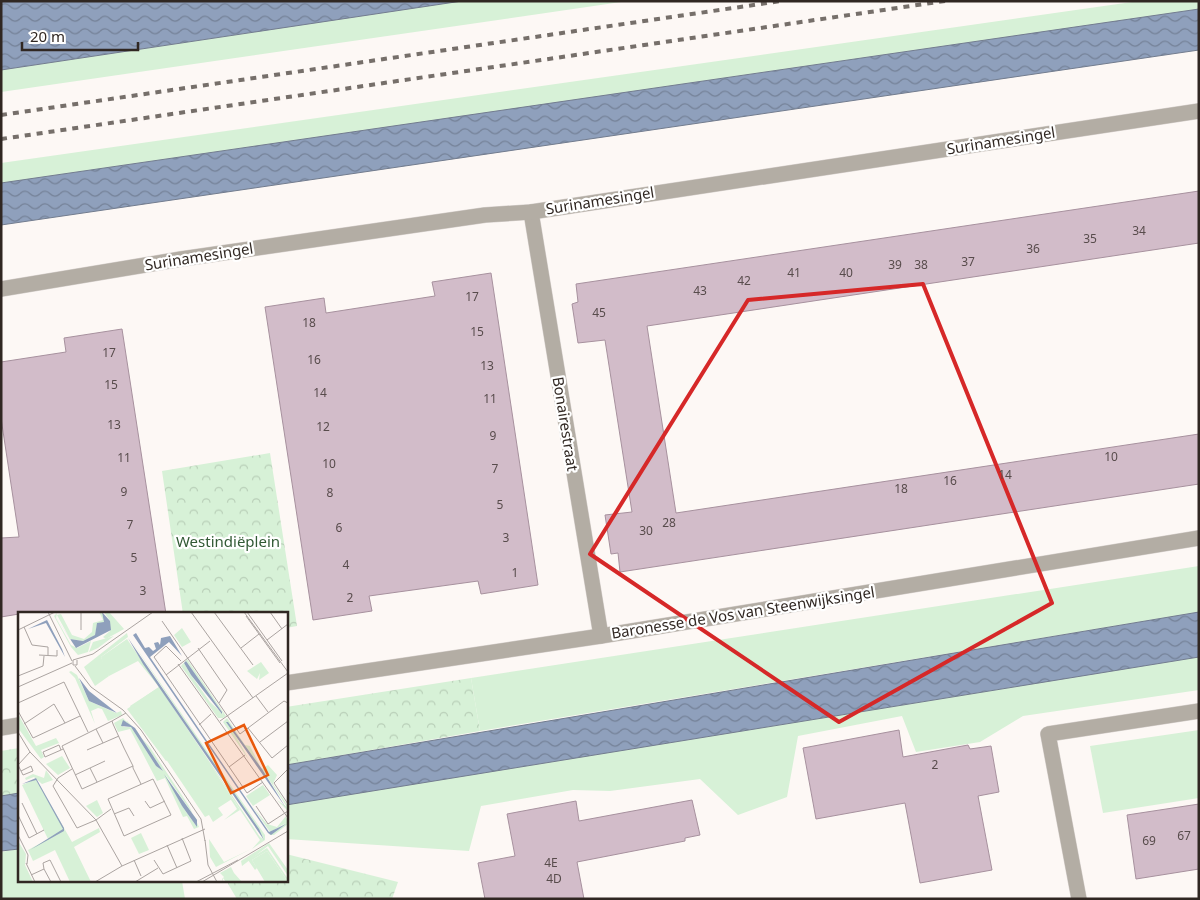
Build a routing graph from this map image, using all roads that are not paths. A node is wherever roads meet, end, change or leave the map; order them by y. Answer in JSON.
{"nodes":[{"id":1,"x":1199,"y":111,"type":"edge"},
{"id":2,"x":531,"y":212,"type":"junction"},
{"id":3,"x":1,"y":289,"type":"edge"},
{"id":4,"x":1199,"y":538,"type":"edge"},
{"id":5,"x":602,"y":636,"type":"junction"},
{"id":6,"x":288,"y":683,"type":"edge"},
{"id":7,"x":1199,"y":711,"type":"edge"},
{"id":8,"x":18,"y":725,"type":"edge"},
{"id":9,"x":1,"y":728,"type":"edge"},
{"id":10,"x":1079,"y":899,"type":"edge"}],
"edges":[{"from":1,"to":2,"type":"street","name":"Surinamesingel"},
{"from":2,"to":3,"type":"street","name":"Surinamesingel"},
{"from":2,"to":5,"type":"street","name":"Bonairestraat"},
{"from":4,"to":5,"type":"street","name":"Baronesse de Vos van Steenwijksingel"},
{"from":5,"to":6,"type":"street","name":"Baronesse de Vos van Steenwijksingel"},
{"from":7,"to":10,"type":"street"},
{"from":8,"to":9,"type":"street"}]}
